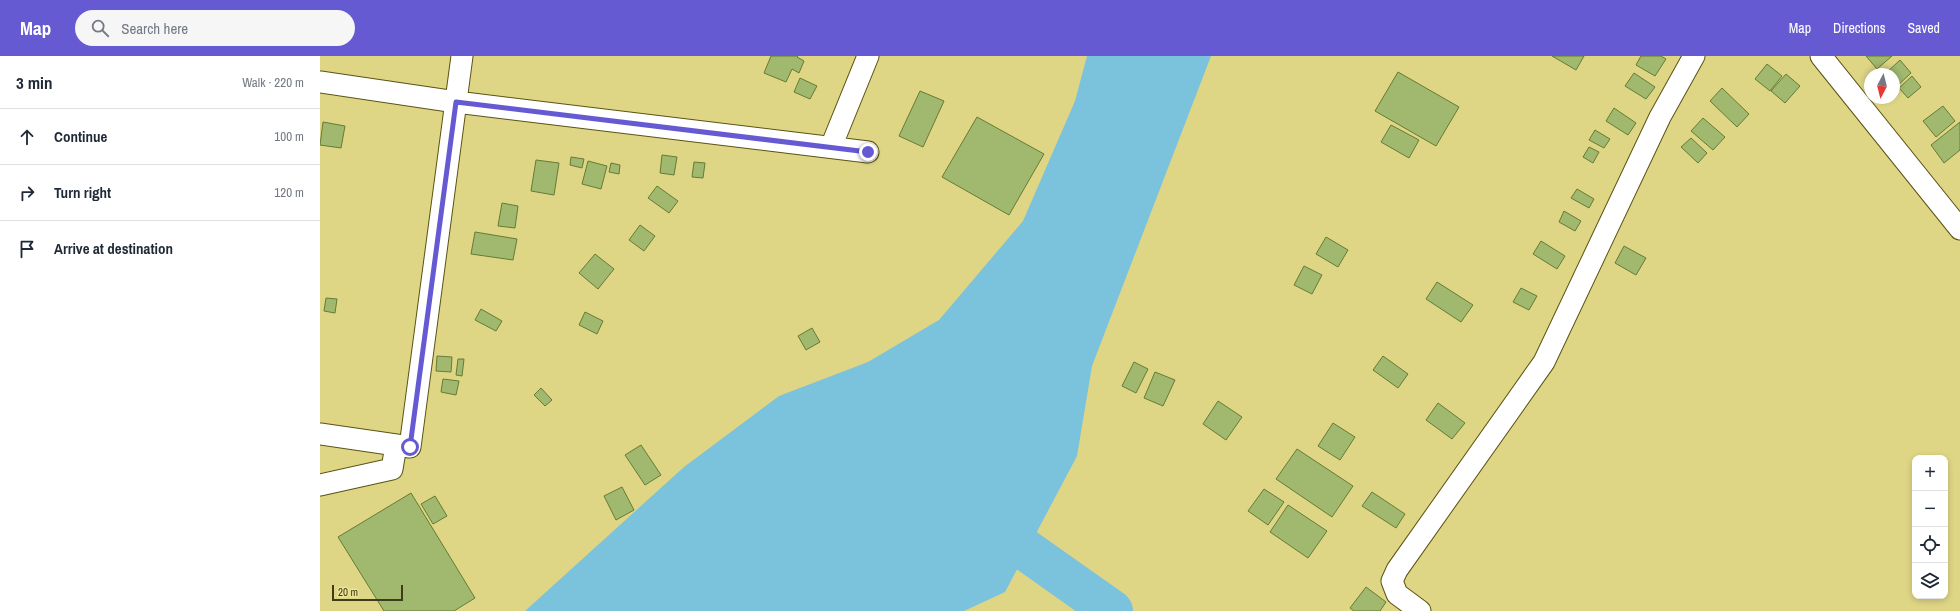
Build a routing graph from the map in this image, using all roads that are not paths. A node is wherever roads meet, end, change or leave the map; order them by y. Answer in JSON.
{"nodes":[{"id":1,"x":462,"y":56,"type":"edge"},
{"id":2,"x":868,"y":56,"type":"edge"},
{"id":3,"x":1694,"y":56,"type":"edge"},
{"id":4,"x":1821,"y":56,"type":"edge"},
{"id":5,"x":320,"y":82,"type":"edge"},
{"id":6,"x":456,"y":102,"type":"junction"},
{"id":7,"x":831,"y":147,"type":"junction"},
{"id":8,"x":868,"y":152,"type":"dead end"},
{"id":9,"x":1960,"y":229,"type":"edge"},
{"id":10,"x":320,"y":434,"type":"edge"},
{"id":11,"x":396,"y":445,"type":"junction"},
{"id":12,"x":320,"y":485,"type":"edge"},
{"id":13,"x":1420,"y":611,"type":"edge"}],
"edges":[{"from":1,"to":6,"type":"street"},
{"from":2,"to":7,"type":"street"},
{"from":3,"to":13,"type":"street"},
{"from":4,"to":9,"type":"street"},
{"from":5,"to":6,"type":"street"},
{"from":6,"to":7,"type":"street"},
{"from":6,"to":11,"type":"street"},
{"from":7,"to":8,"type":"street"},
{"from":10,"to":11,"type":"street"},
{"from":11,"to":12,"type":"street"}]}
